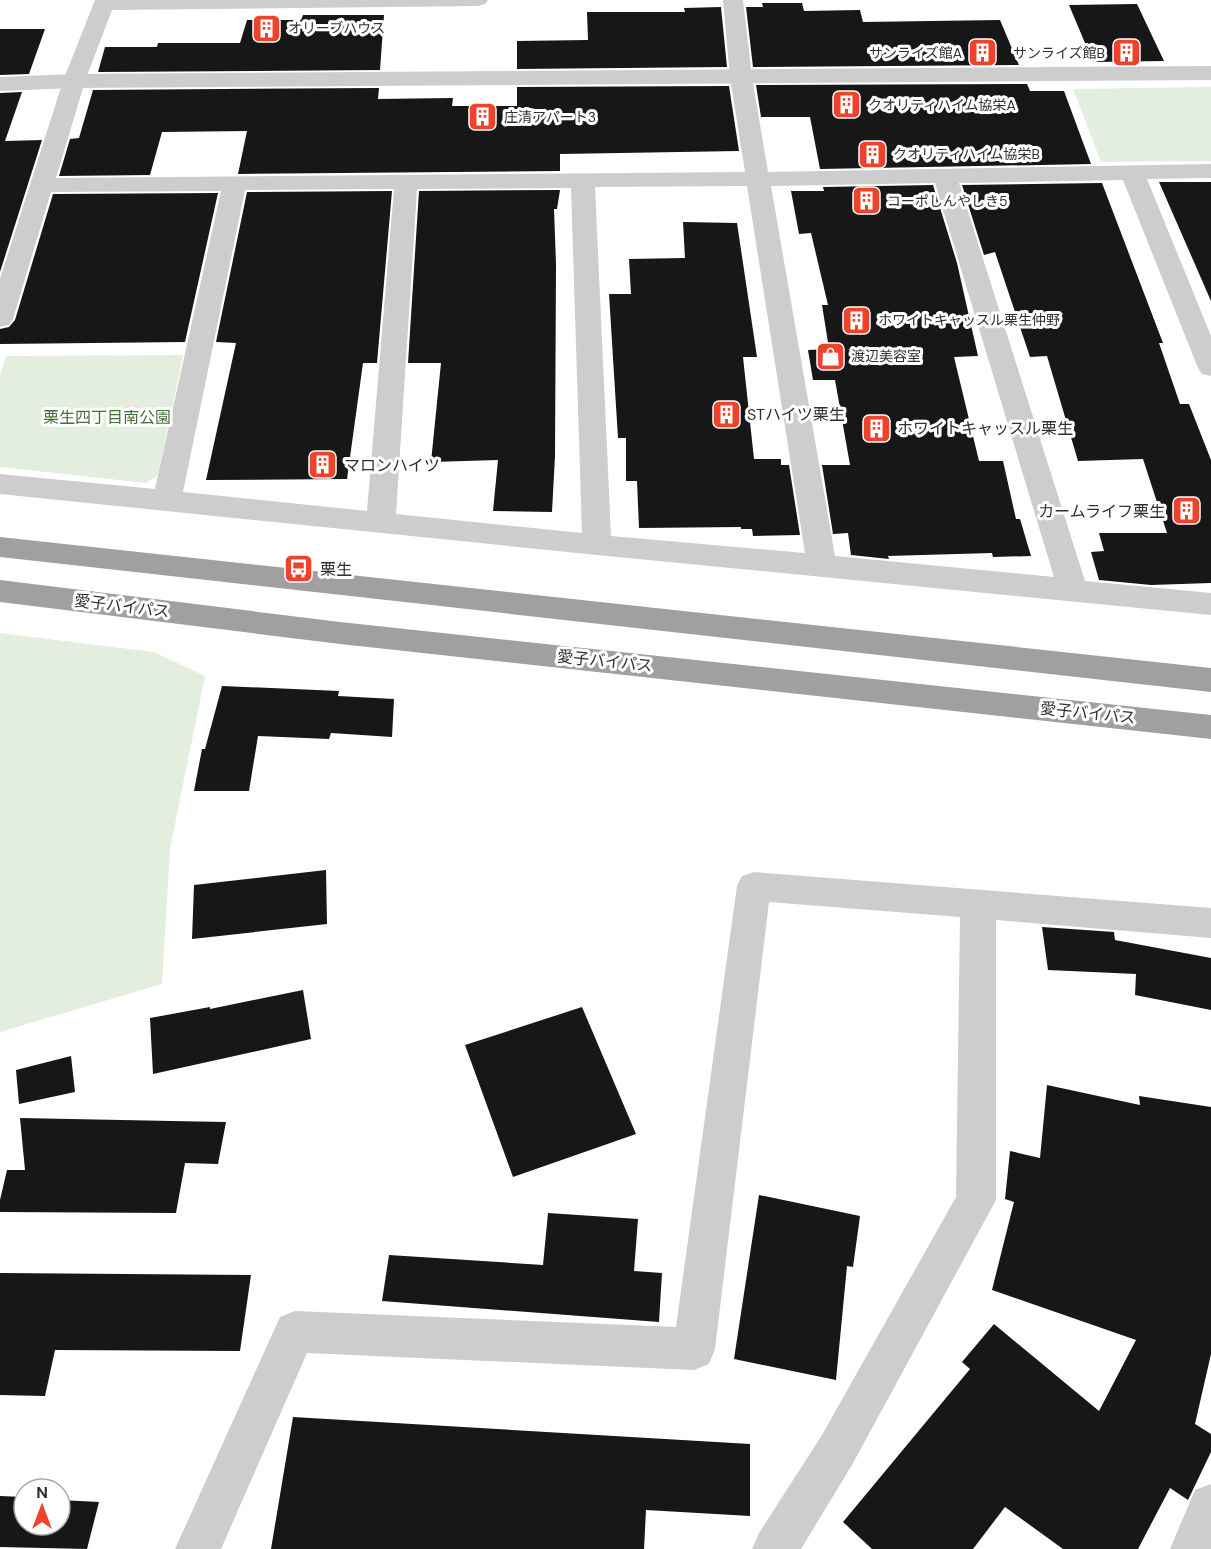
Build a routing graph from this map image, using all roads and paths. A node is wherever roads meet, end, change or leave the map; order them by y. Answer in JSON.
{"nodes":[{"id":1,"x":478,"y":0,"type":"edge"},
{"id":2,"x":733,"y":0,"type":"edge"},
{"id":3,"x":264,"y":1,"type":"edge"},
{"id":4,"x":423,"y":1,"type":"edge"},
{"id":5,"x":104,"y":2,"type":"edge"},
{"id":6,"x":1211,"y":73,"type":"edge"},
{"id":7,"x":741,"y":77,"type":"junction"},
{"id":8,"x":75,"y":81,"type":"junction"},
{"id":9,"x":0,"y":84,"type":"edge"},
{"id":10,"x":1211,"y":171,"type":"edge"},
{"id":11,"x":1132,"y":172,"type":"junction"},
{"id":12,"x":945,"y":177,"type":"junction"},
{"id":13,"x":759,"y":179,"type":"junction"},
{"id":14,"x":583,"y":181,"type":"junction"},
{"id":15,"x":406,"y":182,"type":"junction"},
{"id":16,"x":234,"y":184,"type":"junction"},
{"id":17,"x":41,"y":185,"type":"junction"},
{"id":18,"x":0,"y":319,"type":"edge"},
{"id":19,"x":1211,"y":368,"type":"edge"},
{"id":20,"x":0,"y":484,"type":"edge"},
{"id":21,"x":167,"y":500,"type":"junction"},
{"id":22,"x":381,"y":522,"type":"junction"},
{"id":23,"x":597,"y":545,"type":"junction"},
{"id":24,"x":0,"y":547,"type":"edge"},
{"id":25,"x":822,"y":565,"type":"junction"},
{"id":26,"x":1073,"y":590,"type":"junction"},
{"id":27,"x":0,"y":591,"type":"edge"},
{"id":28,"x":1211,"y":604,"type":"edge"},
{"id":29,"x":1211,"y":680,"type":"edge"},
{"id":30,"x":1211,"y":727,"type":"edge"},
{"id":31,"x":978,"y":904,"type":"junction"},
{"id":32,"x":1211,"y":923,"type":"edge"},
{"id":33,"x":1211,"y":1506,"type":"edge"},
{"id":34,"x":198,"y":1549,"type":"edge"},
{"id":35,"x":775,"y":1549,"type":"edge"},
{"id":36,"x":1193,"y":1549,"type":"edge"}],
"edges":[{"from":1,"to":4,"type":"street"},
{"from":2,"to":7,"type":"street"},
{"from":3,"to":4,"type":"street"},
{"from":3,"to":5,"type":"street"},
{"from":5,"to":8,"type":"street"},
{"from":6,"to":7,"type":"street"},
{"from":7,"to":8,"type":"street"},
{"from":7,"to":13,"type":"street"},
{"from":8,"to":9,"type":"street"},
{"from":8,"to":17,"type":"street"},
{"from":10,"to":11,"type":"street"},
{"from":11,"to":12,"type":"street"},
{"from":11,"to":19,"type":"street"},
{"from":12,"to":13,"type":"street"},
{"from":12,"to":26,"type":"street"},
{"from":13,"to":14,"type":"street"},
{"from":13,"to":25,"type":"street"},
{"from":14,"to":15,"type":"street"},
{"from":14,"to":23,"type":"street"},
{"from":15,"to":16,"type":"street"},
{"from":15,"to":22,"type":"street"},
{"from":16,"to":17,"type":"street"},
{"from":16,"to":21,"type":"street"},
{"from":17,"to":18,"type":"street"},
{"from":20,"to":21,"type":"street"},
{"from":21,"to":22,"type":"street"},
{"from":22,"to":23,"type":"street"},
{"from":23,"to":25,"type":"street"},
{"from":24,"to":29,"type":"highway"},
{"from":25,"to":26,"type":"street"},
{"from":26,"to":28,"type":"street"},
{"from":27,"to":30,"type":"highway","name":"愛子バイパス"},
{"from":31,"to":32,"type":"street"},
{"from":31,"to":34,"type":"street"},
{"from":31,"to":35,"type":"street"},
{"from":33,"to":36,"type":"street"}]}
